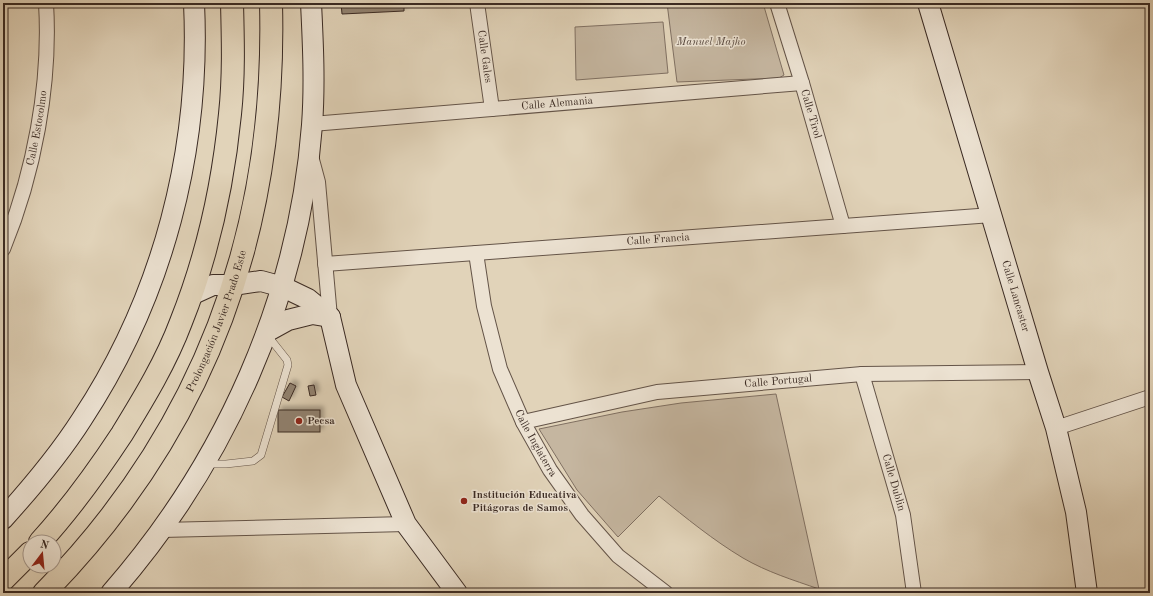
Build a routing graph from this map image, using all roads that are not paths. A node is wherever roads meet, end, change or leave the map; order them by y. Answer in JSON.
{"nodes":[{"id":1,"x":46,"y":3,"type":"edge"},
{"id":2,"x":194,"y":3,"type":"edge"},
{"id":3,"x":232,"y":3,"type":"edge"},
{"id":4,"x":270,"y":3,"type":"edge"},
{"id":5,"x":311,"y":3,"type":"edge"},
{"id":6,"x":478,"y":3,"type":"edge"},
{"id":7,"x":777,"y":3,"type":"edge"},
{"id":8,"x":928,"y":3,"type":"edge"},
{"id":9,"x":802,"y":83,"type":"junction"},
{"id":10,"x":492,"y":109,"type":"junction"},
{"id":11,"x":312,"y":124,"type":"junction"},
{"id":12,"x":310,"y":150,"type":"junction"},
{"id":13,"x":992,"y":215,"type":"junction"},
{"id":14,"x":843,"y":226,"type":"junction"},
{"id":15,"x":3,"y":248,"type":"edge"},
{"id":16,"x":476,"y":253,"type":"junction"},
{"id":17,"x":325,"y":264,"type":"junction"},
{"id":18,"x":233,"y":285,"type":"junction"},
{"id":19,"x":283,"y":286,"type":"junction"},
{"id":20,"x":191,"y":295,"type":"junction"},
{"id":21,"x":330,"y":317,"type":"junction"},
{"id":22,"x":267,"y":333,"type":"junction"},
{"id":23,"x":1038,"y":372,"type":"junction"},
{"id":24,"x":862,"y":374,"type":"junction"},
{"id":25,"x":1150,"y":397,"type":"edge"},
{"id":26,"x":523,"y":422,"type":"junction"},
{"id":27,"x":1056,"y":428,"type":"junction"},
{"id":28,"x":205,"y":464,"type":"junction"},
{"id":29,"x":3,"y":518,"type":"edge"},
{"id":30,"x":406,"y":524,"type":"junction"},
{"id":31,"x":162,"y":530,"type":"junction"},
{"id":32,"x":47,"y":534,"type":"edge"},
{"id":33,"x":22,"y":561,"type":"edge"},
{"id":34,"x":3,"y":580,"type":"edge"},
{"id":35,"x":44,"y":593,"type":"edge"},
{"id":36,"x":111,"y":593,"type":"edge"},
{"id":37,"x":457,"y":593,"type":"edge"},
{"id":38,"x":666,"y":593,"type":"edge"},
{"id":39,"x":914,"y":593,"type":"edge"},
{"id":40,"x":1087,"y":593,"type":"edge"}],
"edges":[{"from":1,"to":15,"type":"street","name":"Calle Estocolmo"},
{"from":2,"to":29,"type":"street"},
{"from":3,"to":20,"type":"main road"},
{"from":4,"to":18,"type":"main road","name":"Prolongación Javier Prado Este"},
{"from":5,"to":11,"type":"street"},
{"from":6,"to":10,"type":"street","name":"Calle Gales"},
{"from":7,"to":9,"type":"street","name":"Calle Tirol"},
{"from":8,"to":13,"type":"street","name":"Calle Lancaster"},
{"from":9,"to":10,"type":"street","name":"Calle Alemania"},
{"from":9,"to":14,"type":"street","name":"Calle Tirol"},
{"from":10,"to":11,"type":"street","name":"Calle Alemania"},
{"from":11,"to":12,"type":"street"},
{"from":12,"to":17,"type":"street"},
{"from":12,"to":19,"type":"street"},
{"from":13,"to":14,"type":"street","name":"Calle Francia"},
{"from":13,"to":23,"type":"street","name":"Calle Lancaster"},
{"from":14,"to":16,"type":"street","name":"Calle Francia"},
{"from":16,"to":17,"type":"street","name":"Calle Francia"},
{"from":16,"to":26,"type":"street","name":"Calle Inglaterra"},
{"from":17,"to":21,"type":"street"},
{"from":18,"to":19,"type":"street"},
{"from":18,"to":20,"type":"street"},
{"from":18,"to":35,"type":"main road","name":"Prolongación Javier Prado Este"},
{"from":19,"to":21,"type":"street"},
{"from":19,"to":22,"type":"street"},
{"from":20,"to":32,"type":"main road"},
{"from":21,"to":22,"type":"street"},
{"from":21,"to":30,"type":"street"},
{"from":22,"to":28,"type":"street"},
{"from":22,"to":28,"type":"lane"},
{"from":23,"to":24,"type":"street","name":"Calle Portugal"},
{"from":23,"to":27,"type":"street","name":"Calle Lancaster"},
{"from":24,"to":26,"type":"street","name":"Calle Portugal"},
{"from":24,"to":39,"type":"street","name":"Calle Dublin"},
{"from":25,"to":27,"type":"street"},
{"from":26,"to":38,"type":"street","name":"Calle Inglaterra"},
{"from":27,"to":40,"type":"street","name":"Calle Lancaster"},
{"from":28,"to":31,"type":"street"},
{"from":30,"to":31,"type":"street"},
{"from":30,"to":37,"type":"street"},
{"from":31,"to":36,"type":"street"},
{"from":33,"to":34,"type":"main road"}]}
